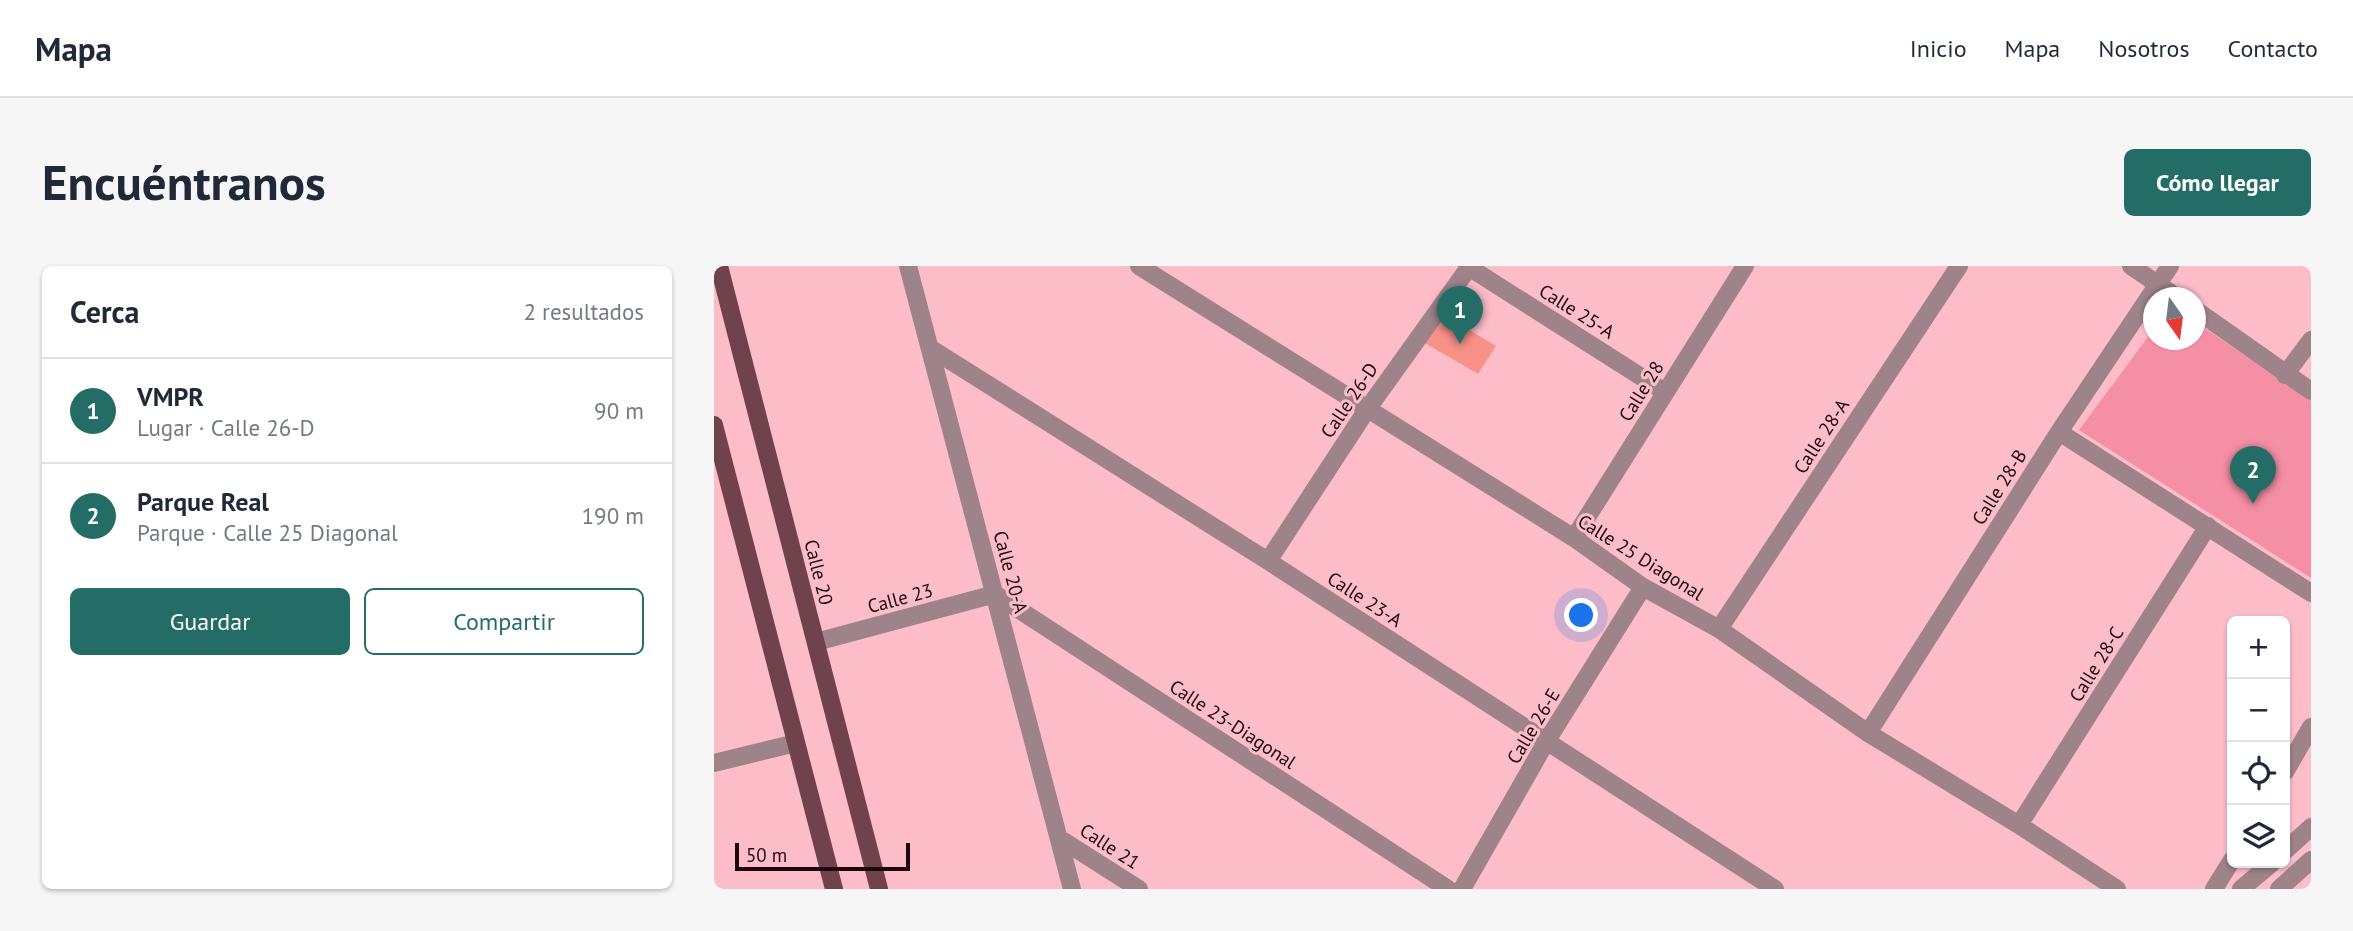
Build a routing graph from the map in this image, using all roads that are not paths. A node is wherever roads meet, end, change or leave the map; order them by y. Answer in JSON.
{"nodes":[{"id":1,"x":719,"y":266,"type":"edge"},
{"id":2,"x":908,"y":266,"type":"edge"},
{"id":3,"x":1139,"y":266,"type":"edge"},
{"id":4,"x":1468,"y":266,"type":"edge"},
{"id":5,"x":1745,"y":266,"type":"edge"},
{"id":6,"x":1959,"y":266,"type":"edge"},
{"id":7,"x":2131,"y":266,"type":"edge"},
{"id":8,"x":2170,"y":266,"type":"edge"},
{"id":9,"x":2159,"y":284,"type":"junction"},
{"id":10,"x":2163,"y":287,"type":"edge"},
{"id":11,"x":2206,"y":317,"type":"edge"},
{"id":12,"x":2311,"y":340,"type":"edge"},
{"id":13,"x":930,"y":348,"type":"junction"},
{"id":14,"x":2286,"y":375,"type":"junction"},
{"id":15,"x":2311,"y":391,"type":"edge"},
{"id":16,"x":1665,"y":392,"type":"junction"},
{"id":17,"x":1366,"y":411,"type":"junction"},
{"id":18,"x":714,"y":425,"type":"edge"},
{"id":19,"x":2059,"y":432,"type":"junction"},
{"id":20,"x":2208,"y":526,"type":"junction"},
{"id":21,"x":1574,"y":538,"type":"junction"},
{"id":22,"x":1268,"y":561,"type":"junction"},
{"id":23,"x":1643,"y":587,"type":"junction"},
{"id":24,"x":2311,"y":593,"type":"edge"},
{"id":25,"x":995,"y":594,"type":"junction"},
{"id":26,"x":1719,"y":629,"type":"junction"},
{"id":27,"x":816,"y":642,"type":"junction"},
{"id":28,"x":2311,"y":727,"type":"edge"},
{"id":29,"x":1868,"y":733,"type":"junction"},
{"id":30,"x":1546,"y":742,"type":"junction"},
{"id":31,"x":796,"y":743,"type":"junction"},
{"id":32,"x":714,"y":763,"type":"edge"},
{"id":33,"x":2290,"y":763,"type":"edge"},
{"id":34,"x":2019,"y":825,"type":"junction"},
{"id":35,"x":2311,"y":827,"type":"edge"},
{"id":36,"x":1059,"y":838,"type":"junction"},
{"id":37,"x":2290,"y":846,"type":"edge"},
{"id":38,"x":2311,"y":860,"type":"edge"},
{"id":39,"x":2227,"y":868,"type":"edge"},
{"id":40,"x":2263,"y":868,"type":"edge"},
{"id":41,"x":2268,"y":868,"type":"edge"},
{"id":42,"x":2280,"y":888,"type":"edge"},
{"id":43,"x":834,"y":889,"type":"edge"},
{"id":44,"x":879,"y":889,"type":"edge"},
{"id":45,"x":1072,"y":889,"type":"edge"},
{"id":46,"x":1139,"y":889,"type":"edge"},
{"id":47,"x":1448,"y":889,"type":"edge"},
{"id":48,"x":1462,"y":889,"type":"edge"},
{"id":49,"x":1775,"y":889,"type":"edge"},
{"id":50,"x":2117,"y":889,"type":"edge"},
{"id":51,"x":2214,"y":889,"type":"edge"},
{"id":52,"x":2241,"y":889,"type":"edge"}],
"edges":[{"from":1,"to":27,"type":"main road","name":"Calle 20"},
{"from":2,"to":13,"type":"street","name":"Calle 20-A"},
{"from":3,"to":17,"type":"street","name":"Calle 25 Diagonal"},
{"from":4,"to":16,"type":"street","name":"Calle 25-A"},
{"from":4,"to":17,"type":"street","name":"Calle 26-D"},
{"from":5,"to":16,"type":"street","name":"Calle 28"},
{"from":6,"to":26,"type":"street","name":"Calle 28-A"},
{"from":7,"to":9,"type":"street"},
{"from":8,"to":9,"type":"street","name":"Calle 28-B"},
{"from":9,"to":10,"type":"street"},
{"from":9,"to":19,"type":"street","name":"Calle 28-B"},
{"from":11,"to":14,"type":"street"},
{"from":12,"to":14,"type":"street"},
{"from":13,"to":22,"type":"street","name":"Calle 23-A"},
{"from":13,"to":25,"type":"street","name":"Calle 20-A"},
{"from":14,"to":15,"type":"street"},
{"from":16,"to":21,"type":"street","name":"Calle 28"},
{"from":17,"to":21,"type":"street","name":"Calle 25 Diagonal"},
{"from":17,"to":22,"type":"street","name":"Calle 26-D"},
{"from":18,"to":31,"type":"main road"},
{"from":19,"to":20,"type":"street"},
{"from":19,"to":29,"type":"street","name":"Calle 28-B"},
{"from":20,"to":24,"type":"street"},
{"from":20,"to":34,"type":"street","name":"Calle 28-C"},
{"from":21,"to":23,"type":"street","name":"Calle 25 Diagonal"},
{"from":22,"to":30,"type":"street","name":"Calle 23-A"},
{"from":23,"to":26,"type":"street","name":"Calle 25 Diagonal"},
{"from":23,"to":30,"type":"street","name":"Calle 26-E"},
{"from":25,"to":27,"type":"street","name":"Calle 23"},
{"from":25,"to":36,"type":"street","name":"Calle 20-A"},
{"from":25,"to":47,"type":"street","name":"Calle 23-Diagonal"},
{"from":26,"to":29,"type":"street","name":"Calle 25 Diagonal"},
{"from":27,"to":44,"type":"main road","name":"Calle 20"},
{"from":28,"to":33,"type":"street"},
{"from":29,"to":34,"type":"street","name":"Calle 25 Diagonal"},
{"from":30,"to":48,"type":"street","name":"Calle 26-E"},
{"from":30,"to":49,"type":"street","name":"Calle 23-A"},
{"from":31,"to":32,"type":"street"},
{"from":31,"to":43,"type":"main road"},
{"from":34,"to":50,"type":"street","name":"Calle 25 Diagonal"},
{"from":35,"to":37,"type":"street"},
{"from":36,"to":45,"type":"street","name":"Calle 20-A"},
{"from":36,"to":46,"type":"street","name":"Calle 21"},
{"from":38,"to":42,"type":"street"},
{"from":39,"to":51,"type":"street"},
{"from":40,"to":52,"type":"street"},
{"from":41,"to":42,"type":"street"}]}
